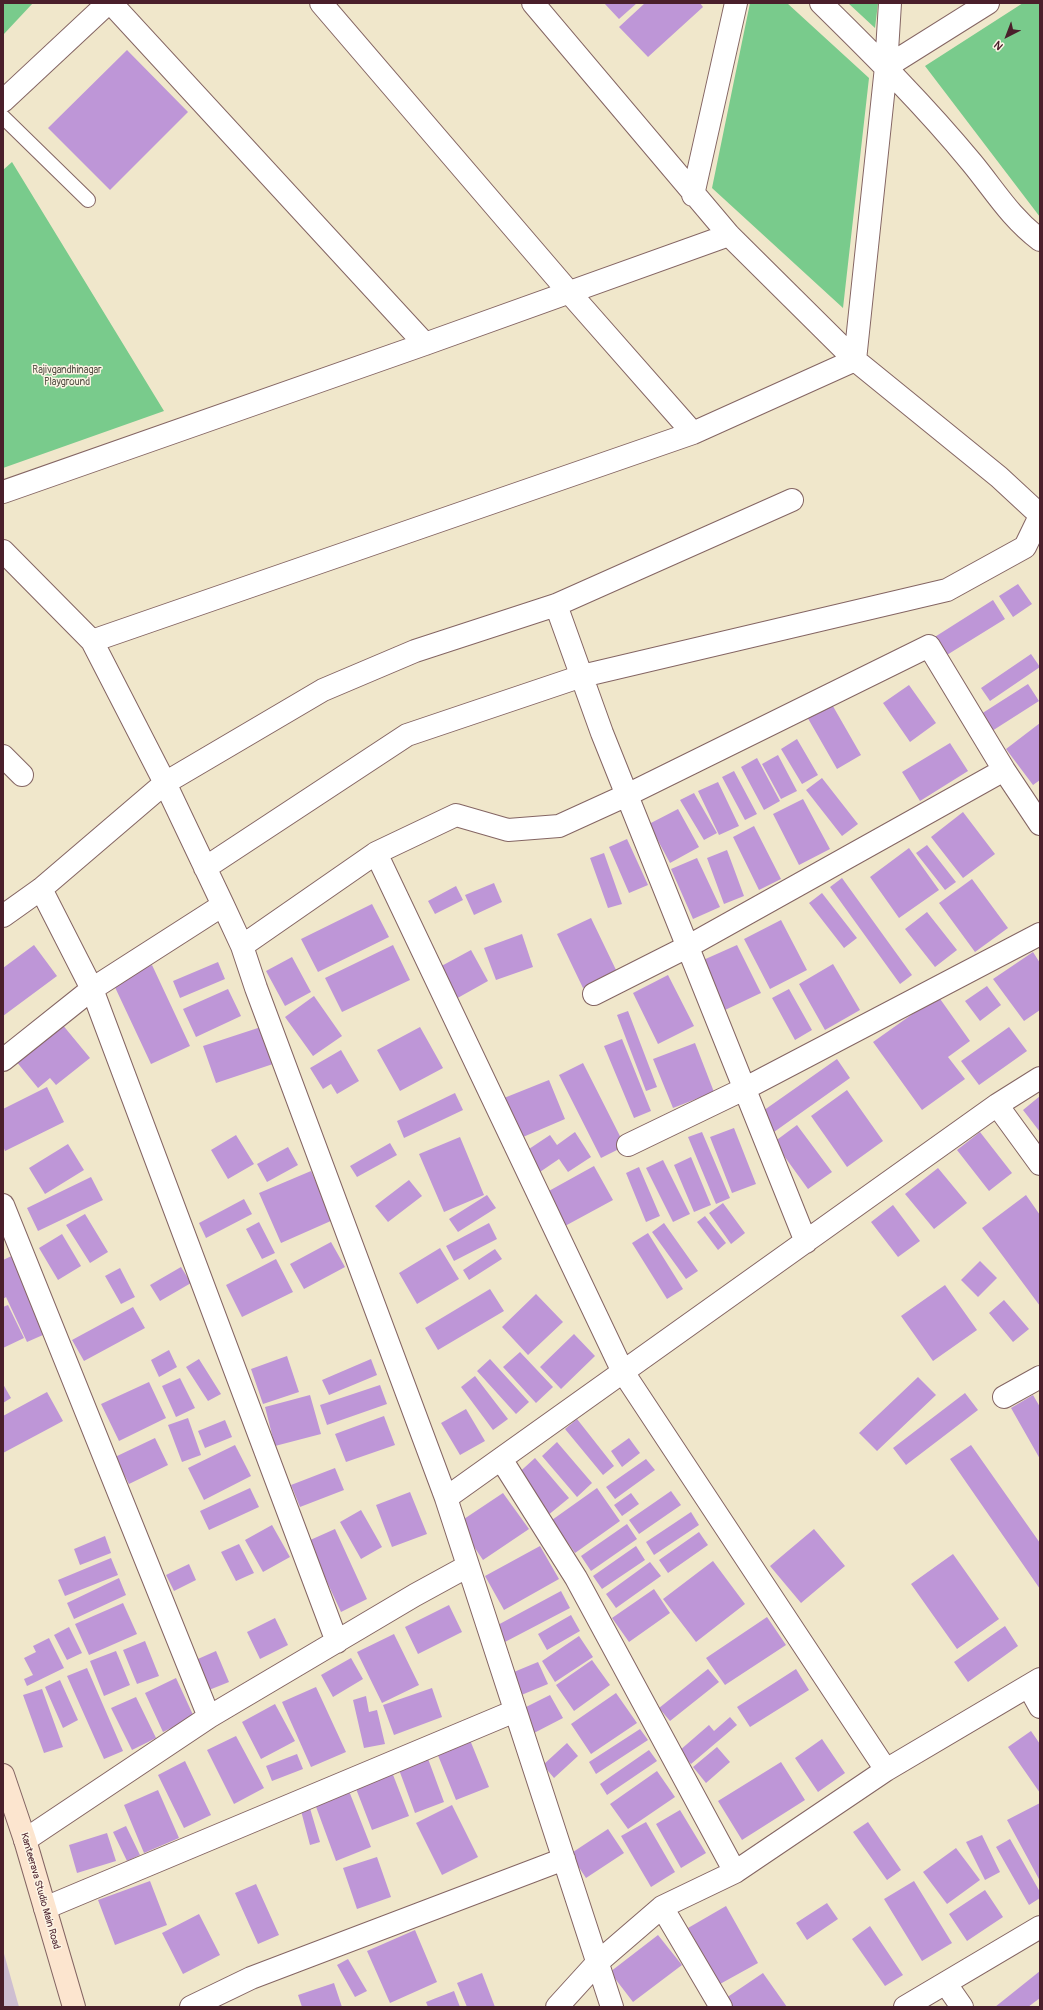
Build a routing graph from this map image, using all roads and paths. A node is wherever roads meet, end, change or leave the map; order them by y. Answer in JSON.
{"nodes":[{"id":1,"x":108,"y":3,"type":"edge"},
{"id":2,"x":112,"y":3,"type":"edge"},
{"id":3,"x":321,"y":3,"type":"edge"},
{"id":4,"x":533,"y":3,"type":"edge"},
{"id":5,"x":736,"y":3,"type":"edge"},
{"id":6,"x":821,"y":3,"type":"edge"},
{"id":7,"x":890,"y":3,"type":"edge"},
{"id":8,"x":988,"y":3,"type":"edge"},
{"id":9,"x":886,"y":67,"type":"junction"},
{"id":10,"x":3,"y":101,"type":"edge"},
{"id":11,"x":3,"y":117,"type":"edge"},
{"id":12,"x":693,"y":195,"type":"junction"},
{"id":13,"x":88,"y":200,"type":"dead end"},
{"id":14,"x":729,"y":235,"type":"junction"},
{"id":15,"x":1040,"y":240,"type":"edge"},
{"id":16,"x":568,"y":291,"type":"junction"},
{"id":17,"x":425,"y":344,"type":"junction"},
{"id":18,"x":855,"y":360,"type":"junction"},
{"id":19,"x":693,"y":432,"type":"junction"},
{"id":20,"x":3,"y":492,"type":"edge"},
{"id":21,"x":792,"y":500,"type":"dead end"},
{"id":22,"x":1040,"y":516,"type":"edge"},
{"id":23,"x":3,"y":551,"type":"edge"},
{"id":24,"x":556,"y":605,"type":"junction"},
{"id":25,"x":92,"y":641,"type":"junction"},
{"id":26,"x":582,"y":676,"type":"junction"},
{"id":27,"x":3,"y":756,"type":"edge"},
{"id":28,"x":1004,"y":770,"type":"junction"},
{"id":29,"x":22,"y":775,"type":"dead end"},
{"id":30,"x":165,"y":783,"type":"junction"},
{"id":31,"x":627,"y":795,"type":"junction"},
{"id":32,"x":1040,"y":824,"type":"edge"},
{"id":33,"x":376,"y":853,"type":"junction"},
{"id":34,"x":205,"y":868,"type":"junction"},
{"id":35,"x":41,"y":889,"type":"junction"},
{"id":36,"x":223,"y":905,"type":"junction"},
{"id":37,"x":3,"y":916,"type":"edge"},
{"id":38,"x":1040,"y":934,"type":"edge"},
{"id":39,"x":242,"y":946,"type":"junction"},
{"id":40,"x":687,"y":947,"type":"junction"},
{"id":41,"x":92,"y":991,"type":"junction"},
{"id":42,"x":594,"y":994,"type":"dead end"},
{"id":43,"x":3,"y":1060,"type":"edge"},
{"id":44,"x":1040,"y":1078,"type":"edge"},
{"id":45,"x":744,"y":1088,"type":"junction"},
{"id":46,"x":997,"y":1105,"type":"junction"},
{"id":47,"x":628,"y":1145,"type":"dead end"},
{"id":48,"x":1040,"y":1164,"type":"edge"},
{"id":49,"x":3,"y":1205,"type":"edge"},
{"id":50,"x":806,"y":1242,"type":"junction"},
{"id":51,"x":623,"y":1372,"type":"junction"},
{"id":52,"x":1040,"y":1377,"type":"edge"},
{"id":53,"x":1004,"y":1397,"type":"dead end"},
{"id":54,"x":501,"y":1459,"type":"junction"},
{"id":55,"x":446,"y":1498,"type":"junction"},
{"id":56,"x":468,"y":1566,"type":"junction"},
{"id":57,"x":337,"y":1642,"type":"junction"},
{"id":58,"x":1034,"y":1683,"type":"edge"},
{"id":59,"x":1040,"y":1706,"type":"edge"},
{"id":60,"x":515,"y":1711,"type":"junction"},
{"id":61,"x":209,"y":1717,"type":"junction"},
{"id":62,"x":886,"y":1770,"type":"junction"},
{"id":63,"x":3,"y":1775,"type":"edge"},
{"id":64,"x":25,"y":1840,"type":"junction"},
{"id":65,"x":564,"y":1859,"type":"junction"},
{"id":66,"x":735,"y":1872,"type":"junction"},
{"id":67,"x":662,"y":1907,"type":"junction"},
{"id":68,"x":45,"y":1908,"type":"junction"},
{"id":69,"x":1040,"y":1927,"type":"edge"},
{"id":70,"x":597,"y":1963,"type":"junction"},
{"id":71,"x":946,"y":1984,"type":"junction"},
{"id":72,"x":74,"y":2007,"type":"edge"},
{"id":73,"x":191,"y":2007,"type":"edge"},
{"id":74,"x":557,"y":2007,"type":"edge"},
{"id":75,"x":612,"y":2007,"type":"edge"},
{"id":76,"x":721,"y":2007,"type":"edge"},
{"id":77,"x":905,"y":2007,"type":"edge"},
{"id":78,"x":962,"y":2007,"type":"edge"}],
"edges":[{"from":1,"to":10,"type":"street"},
{"from":2,"to":17,"type":"street"},
{"from":3,"to":16,"type":"street"},
{"from":4,"to":12,"type":"street"},
{"from":5,"to":12,"type":"street"},
{"from":6,"to":9,"type":"street"},
{"from":7,"to":9,"type":"street"},
{"from":8,"to":9,"type":"street"},
{"from":9,"to":15,"type":"street"},
{"from":9,"to":18,"type":"street"},
{"from":11,"to":13,"type":"lane"},
{"from":12,"to":14,"type":"street"},
{"from":14,"to":16,"type":"street"},
{"from":14,"to":18,"type":"street"},
{"from":16,"to":17,"type":"street"},
{"from":16,"to":19,"type":"street"},
{"from":17,"to":20,"type":"street"},
{"from":18,"to":19,"type":"street"},
{"from":18,"to":22,"type":"street"},
{"from":19,"to":25,"type":"street"},
{"from":21,"to":24,"type":"street"},
{"from":22,"to":26,"type":"street"},
{"from":23,"to":25,"type":"street"},
{"from":24,"to":26,"type":"street"},
{"from":24,"to":30,"type":"street"},
{"from":25,"to":30,"type":"street"},
{"from":26,"to":31,"type":"street"},
{"from":26,"to":34,"type":"street"},
{"from":27,"to":29,"type":"street"},
{"from":28,"to":31,"type":"street"},
{"from":28,"to":32,"type":"street"},
{"from":28,"to":40,"type":"street"},
{"from":30,"to":34,"type":"street"},
{"from":30,"to":35,"type":"street"},
{"from":31,"to":33,"type":"street"},
{"from":31,"to":40,"type":"street"},
{"from":33,"to":39,"type":"street"},
{"from":33,"to":51,"type":"street"},
{"from":34,"to":36,"type":"street"},
{"from":35,"to":37,"type":"street"},
{"from":35,"to":41,"type":"street"},
{"from":36,"to":39,"type":"street"},
{"from":36,"to":41,"type":"street"},
{"from":38,"to":45,"type":"street"},
{"from":39,"to":55,"type":"street"},
{"from":40,"to":42,"type":"street"},
{"from":40,"to":45,"type":"street"},
{"from":41,"to":43,"type":"street"},
{"from":41,"to":57,"type":"street"},
{"from":44,"to":46,"type":"street"},
{"from":45,"to":47,"type":"street"},
{"from":45,"to":50,"type":"street"},
{"from":46,"to":48,"type":"street"},
{"from":46,"to":50,"type":"street"},
{"from":49,"to":61,"type":"street"},
{"from":50,"to":51,"type":"street"},
{"from":51,"to":54,"type":"street"},
{"from":51,"to":62,"type":"street"},
{"from":52,"to":53,"type":"street"},
{"from":54,"to":55,"type":"street"},
{"from":54,"to":66,"type":"street"},
{"from":55,"to":56,"type":"street"},
{"from":56,"to":57,"type":"street"},
{"from":56,"to":60,"type":"street"},
{"from":57,"to":61,"type":"street"},
{"from":58,"to":59,"type":"street"},
{"from":58,"to":62,"type":"street"},
{"from":60,"to":65,"type":"street"},
{"from":60,"to":68,"type":"street"},
{"from":61,"to":64,"type":"street"},
{"from":62,"to":66,"type":"street"},
{"from":63,"to":64,"type":"main road","name":"Kanteerava Studio Main Road"},
{"from":64,"to":68,"type":"main road","name":"Kanteerava Studio Main Road"},
{"from":65,"to":70,"type":"street"},
{"from":65,"to":73,"type":"street"},
{"from":66,"to":67,"type":"street"},
{"from":67,"to":70,"type":"street"},
{"from":67,"to":76,"type":"street"},
{"from":68,"to":72,"type":"main road","name":"Kanteerava Studio Main Road"},
{"from":69,"to":71,"type":"street"},
{"from":70,"to":74,"type":"street"},
{"from":70,"to":75,"type":"street"},
{"from":71,"to":77,"type":"street"},
{"from":71,"to":78,"type":"street"}]}
